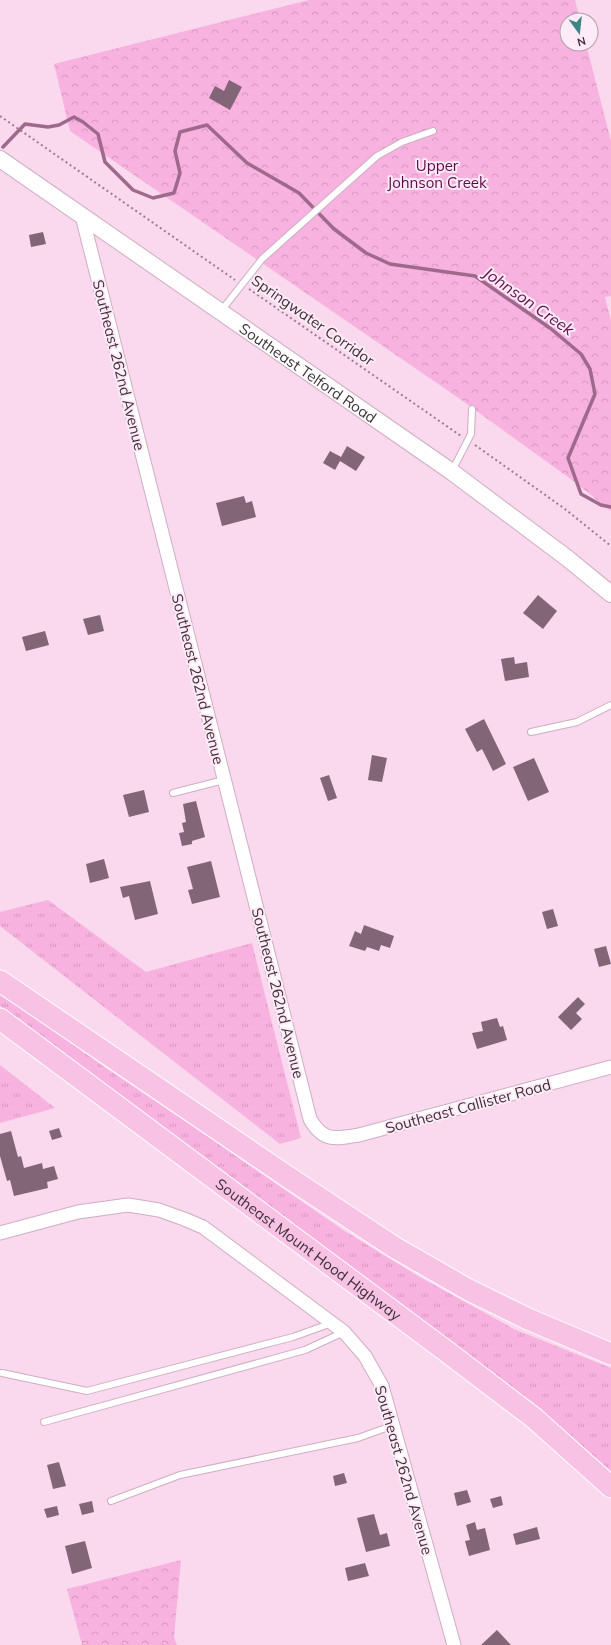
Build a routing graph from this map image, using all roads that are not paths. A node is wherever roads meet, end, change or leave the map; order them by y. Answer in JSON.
{"nodes":[{"id":1,"x":433,"y":132,"type":"dead end"},
{"id":2,"x":0,"y":159,"type":"edge"},
{"id":3,"x":82,"y":216,"type":"junction"},
{"id":4,"x":221,"y":312,"type":"junction"},
{"id":5,"x":472,"y":409,"type":"dead end"},
{"id":6,"x":452,"y":472,"type":"junction"},
{"id":7,"x":611,"y":594,"type":"edge"},
{"id":8,"x":611,"y":705,"type":"edge"},
{"id":9,"x":531,"y":732,"type":"dead end"},
{"id":10,"x":224,"y":780,"type":"junction"},
{"id":11,"x":173,"y":793,"type":"dead end"},
{"id":12,"x":0,"y":981,"type":"edge"},
{"id":13,"x":0,"y":1019,"type":"edge"},
{"id":14,"x":611,"y":1067,"type":"edge"},
{"id":15,"x":325,"y":1136,"type":"joint"},
{"id":16,"x":0,"y":1233,"type":"edge"},
{"id":17,"x":332,"y":1323,"type":"junction"},
{"id":18,"x":344,"y":1332,"type":"junction"},
{"id":19,"x":611,"y":1354,"type":"edge"},
{"id":20,"x":2,"y":1373,"type":"dead end"},
{"id":21,"x":44,"y":1422,"type":"dead end"},
{"id":22,"x":394,"y":1425,"type":"junction"},
{"id":23,"x":611,"y":1487,"type":"edge"},
{"id":24,"x":111,"y":1501,"type":"dead end"},
{"id":25,"x":454,"y":1645,"type":"edge"}],
"edges":[{"from":1,"to":4,"type":"lane"},
{"from":2,"to":3,"type":"street","name":"Southeast Telford Road"},
{"from":3,"to":4,"type":"street","name":"Southeast Telford Road"},
{"from":3,"to":10,"type":"street","name":"Southeast 262nd Avenue"},
{"from":4,"to":6,"type":"street","name":"Southeast Telford Road"},
{"from":5,"to":6,"type":"lane"},
{"from":6,"to":7,"type":"street","name":"Southeast Telford Road"},
{"from":8,"to":9,"type":"lane"},
{"from":10,"to":11,"type":"lane"},
{"from":10,"to":15,"type":"street","name":"Southeast 262nd Avenue"},
{"from":12,"to":19,"type":"highway"},
{"from":13,"to":23,"type":"highway","name":"Southeast Mount Hood Highway"},
{"from":14,"to":15,"type":"street","name":"Southeast Callister Road"},
{"from":16,"to":17,"type":"street","name":"Southeast 262nd Avenue"},
{"from":17,"to":18,"type":"street","name":"Southeast 262nd Avenue"},
{"from":17,"to":20,"type":"lane"},
{"from":18,"to":21,"type":"lane"},
{"from":18,"to":22,"type":"street","name":"Southeast 262nd Avenue"},
{"from":22,"to":24,"type":"lane"},
{"from":22,"to":25,"type":"street","name":"Southeast 262nd Avenue"}]}
